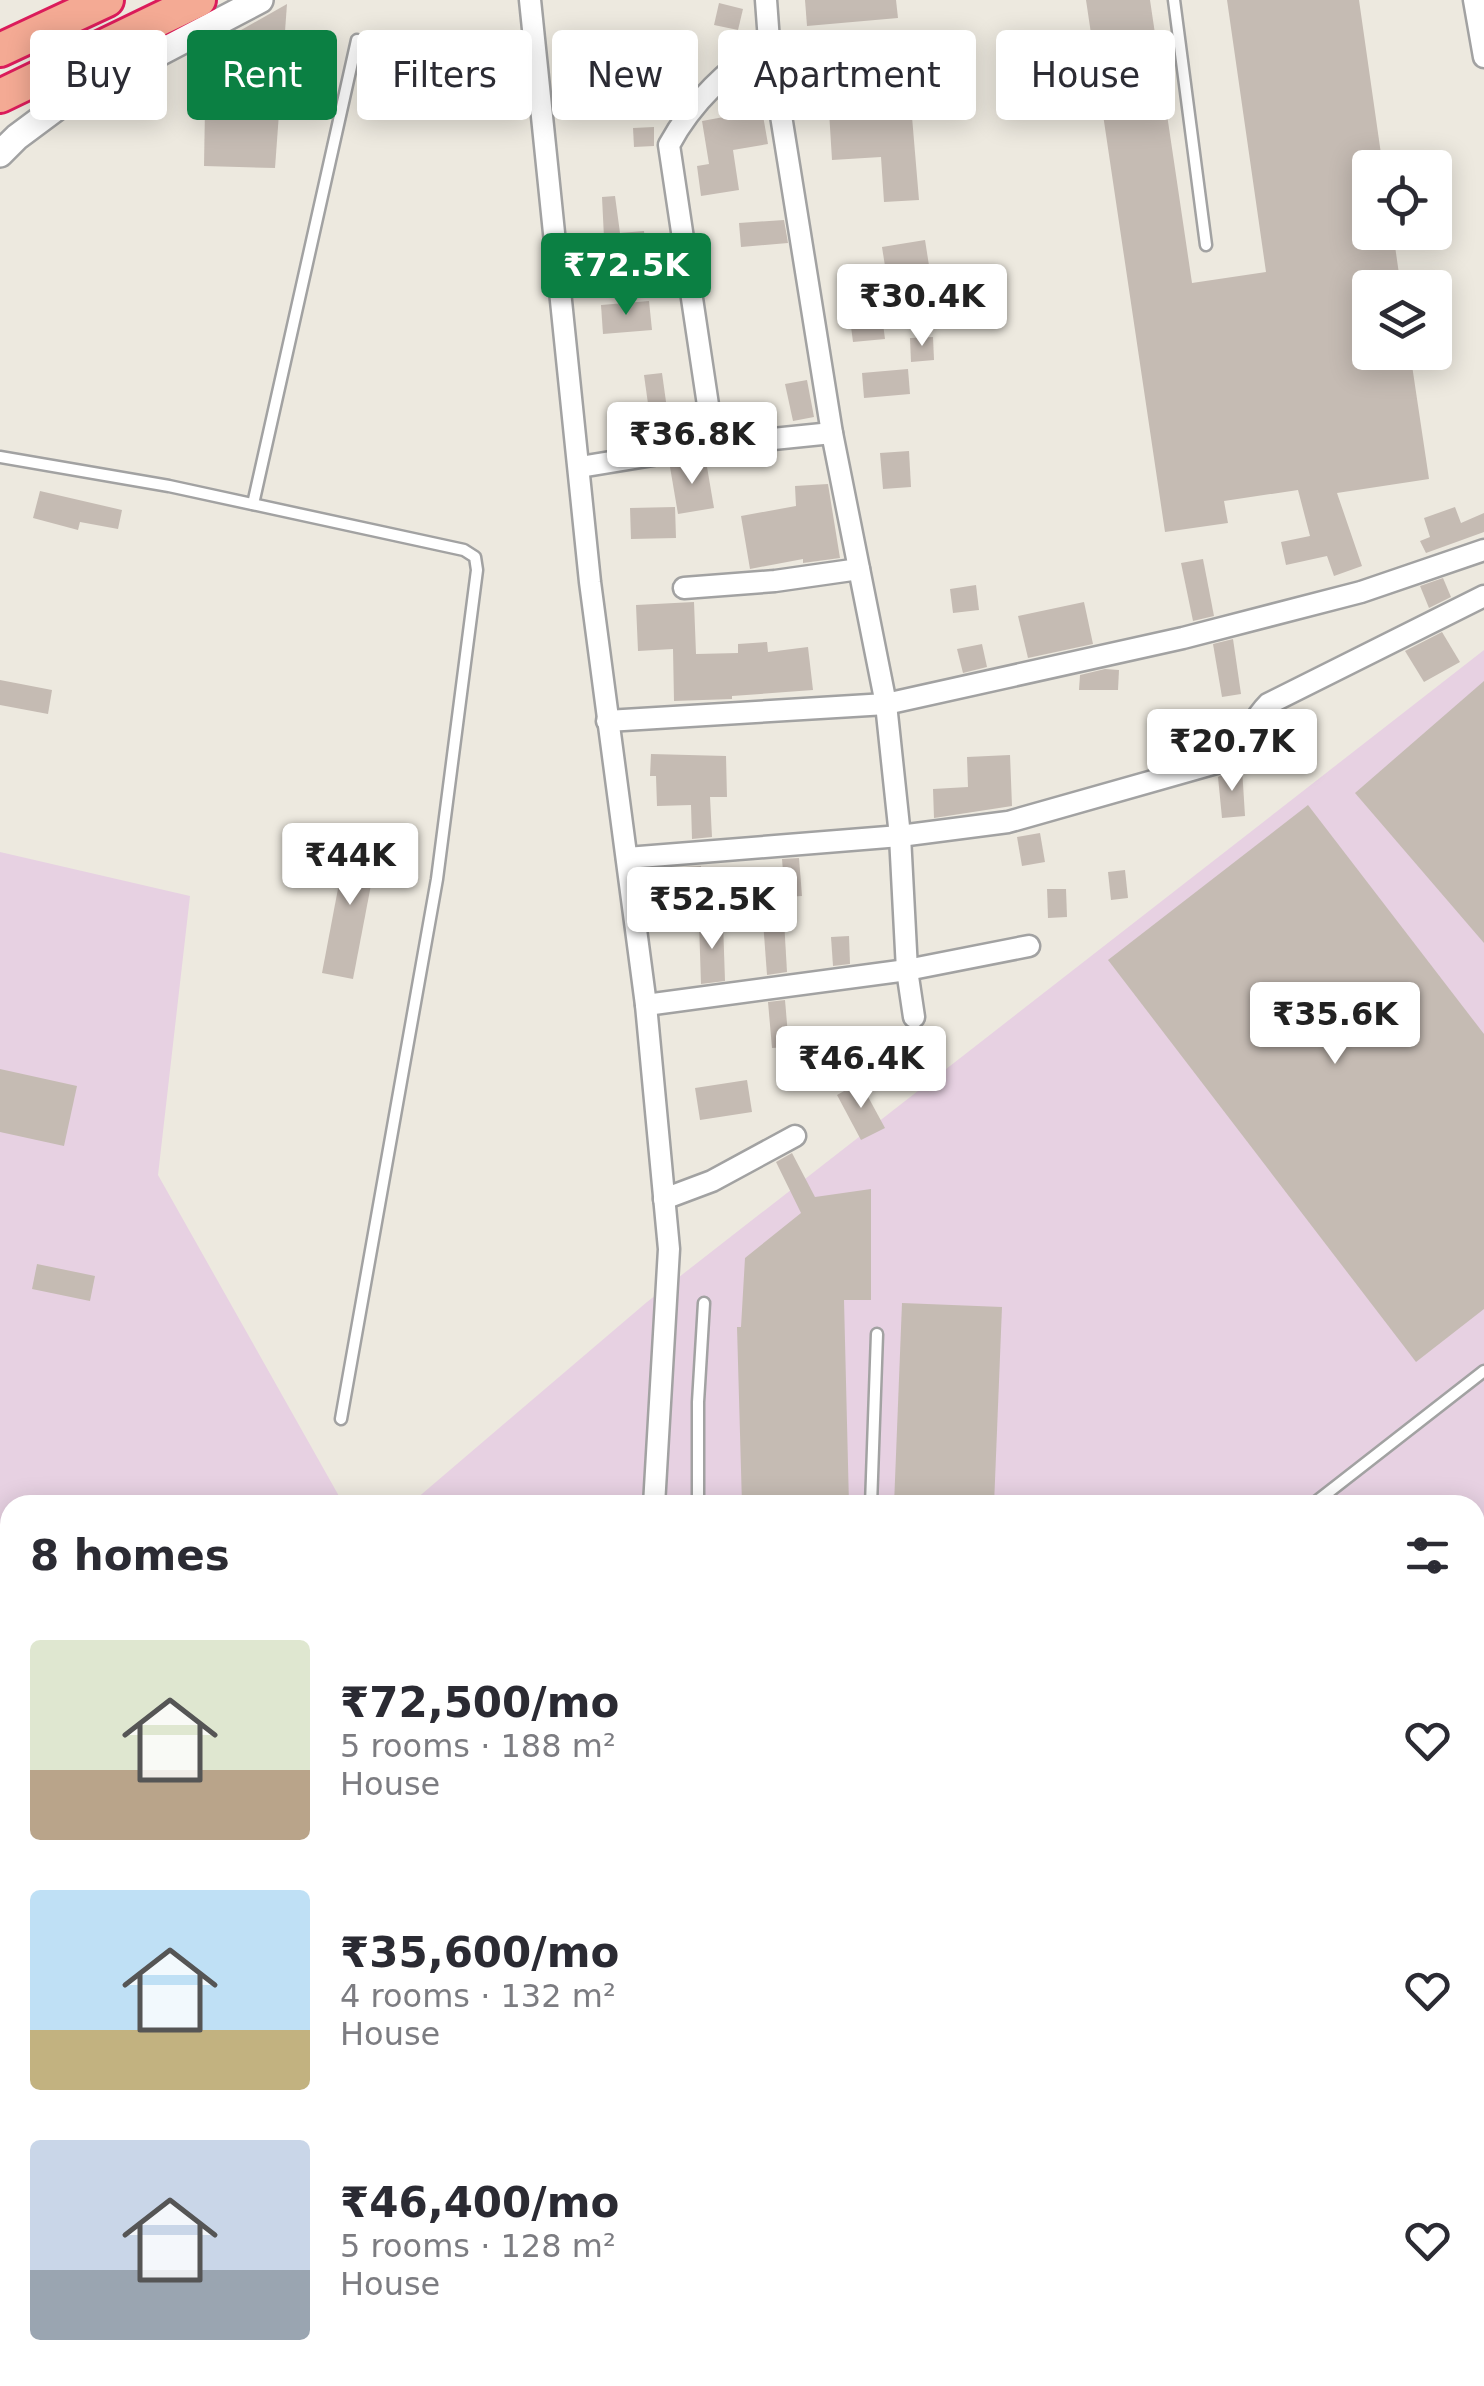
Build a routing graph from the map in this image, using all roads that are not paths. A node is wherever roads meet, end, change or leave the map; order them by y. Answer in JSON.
{"nodes":[{"id":1,"x":107,"y":0,"type":"edge"},
{"id":2,"x":199,"y":0,"type":"edge"},
{"id":3,"x":260,"y":0,"type":"edge"},
{"id":4,"x":530,"y":0,"type":"edge"},
{"id":5,"x":766,"y":0,"type":"edge"},
{"id":6,"x":1174,"y":0,"type":"edge"},
{"id":7,"x":1474,"y":0,"type":"edge"},
{"id":8,"x":768,"y":30,"type":"edge"},
{"id":9,"x":357,"y":40,"type":"dead end"},
{"id":10,"x":0,"y":50,"type":"edge"},
{"id":11,"x":1484,"y":57,"type":"edge"},
{"id":12,"x":718,"y":80,"type":"edge"},
{"id":13,"x":0,"y":96,"type":"edge"},
{"id":14,"x":782,"y":120,"type":"edge"},
{"id":15,"x":0,"y":154,"type":"edge"},
{"id":16,"x":1206,"y":245,"type":"dead end"},
{"id":17,"x":832,"y":433,"type":"junction"},
{"id":18,"x":714,"y":445,"type":"junction"},
{"id":19,"x":0,"y":457,"type":"edge"},
{"id":20,"x":580,"y":467,"type":"junction"},
{"id":21,"x":253,"y":504,"type":"junction"},
{"id":22,"x":1484,"y":550,"type":"edge"},
{"id":23,"x":859,"y":569,"type":"junction"},
{"id":24,"x":684,"y":588,"type":"dead end"},
{"id":25,"x":1484,"y":596,"type":"edge"},
{"id":26,"x":886,"y":704,"type":"junction"},
{"id":27,"x":607,"y":721,"type":"junction"},
{"id":28,"x":900,"y":836,"type":"junction"},
{"id":29,"x":627,"y":858,"type":"junction"},
{"id":30,"x":1029,"y":946,"type":"dead end"},
{"id":31,"x":907,"y":970,"type":"junction"},
{"id":32,"x":646,"y":1005,"type":"junction"},
{"id":33,"x":914,"y":1017,"type":"dead end"},
{"id":34,"x":795,"y":1136,"type":"dead end"},
{"id":35,"x":664,"y":1199,"type":"junction"},
{"id":36,"x":704,"y":1303,"type":"dead end"},
{"id":37,"x":876,"y":1334,"type":"dead end"},
{"id":38,"x":1484,"y":1370,"type":"edge"},
{"id":39,"x":341,"y":1419,"type":"dead end"},
{"id":40,"x":655,"y":1495,"type":"edge"},
{"id":41,"x":698,"y":1495,"type":"edge"},
{"id":42,"x":871,"y":1495,"type":"edge"},
{"id":43,"x":1325,"y":1495,"type":"edge"}],
"edges":[{"from":1,"to":10,"type":"highway"},
{"from":2,"to":13,"type":"highway"},
{"from":3,"to":15,"type":"street"},
{"from":4,"to":20,"type":"street"},
{"from":5,"to":8,"type":"street"},
{"from":6,"to":16,"type":"lane"},
{"from":7,"to":11,"type":"street"},
{"from":9,"to":21,"type":"lane"},
{"from":12,"to":18,"type":"street"},
{"from":14,"to":17,"type":"street"},
{"from":17,"to":18,"type":"street"},
{"from":17,"to":23,"type":"street"},
{"from":18,"to":20,"type":"street"},
{"from":19,"to":21,"type":"lane"},
{"from":20,"to":27,"type":"street"},
{"from":21,"to":39,"type":"lane"},
{"from":22,"to":26,"type":"street"},
{"from":23,"to":24,"type":"street"},
{"from":23,"to":26,"type":"street"},
{"from":25,"to":28,"type":"street"},
{"from":26,"to":27,"type":"street"},
{"from":26,"to":28,"type":"street"},
{"from":27,"to":29,"type":"street"},
{"from":28,"to":29,"type":"street"},
{"from":28,"to":31,"type":"street"},
{"from":29,"to":32,"type":"street"},
{"from":30,"to":31,"type":"street"},
{"from":31,"to":32,"type":"street"},
{"from":31,"to":33,"type":"street"},
{"from":32,"to":35,"type":"street"},
{"from":34,"to":35,"type":"street"},
{"from":35,"to":40,"type":"street"},
{"from":36,"to":41,"type":"lane"},
{"from":37,"to":42,"type":"lane"},
{"from":38,"to":43,"type":"lane"}]}
